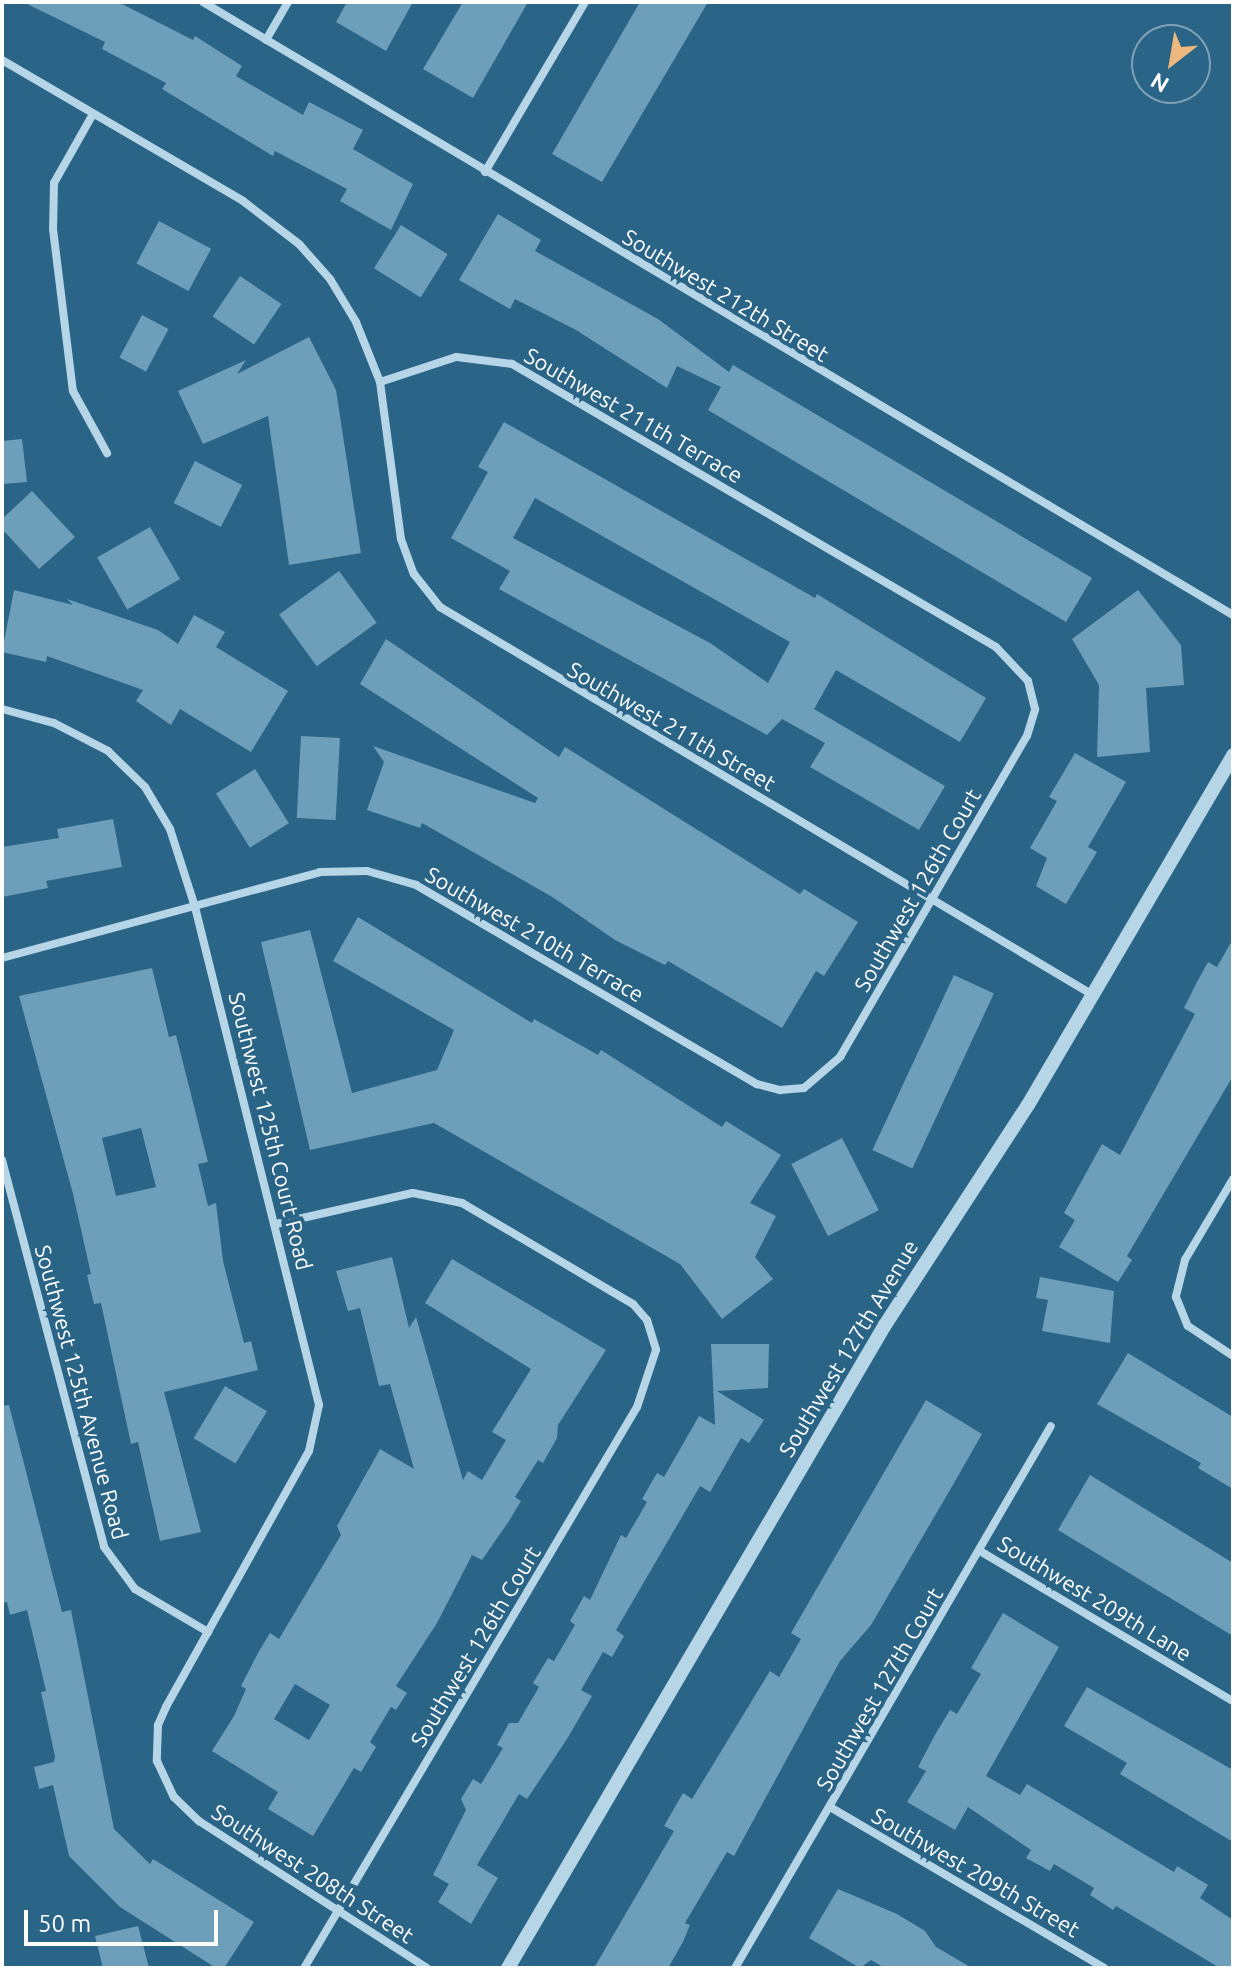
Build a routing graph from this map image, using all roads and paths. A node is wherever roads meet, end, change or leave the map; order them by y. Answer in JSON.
{"nodes":[{"id":1,"x":203,"y":2,"type":"edge"},
{"id":2,"x":288,"y":2,"type":"edge"},
{"id":3,"x":585,"y":2,"type":"edge"},
{"id":4,"x":266,"y":40,"type":"junction"},
{"id":5,"x":2,"y":60,"type":"edge"},
{"id":6,"x":93,"y":114,"type":"junction"},
{"id":7,"x":485,"y":172,"type":"junction"},
{"id":8,"x":380,"y":382,"type":"junction"},
{"id":9,"x":107,"y":453,"type":"dead end"},
{"id":10,"x":1233,"y":615,"type":"edge"},
{"id":11,"x":1034,"y":695,"type":"joint"},
{"id":12,"x":2,"y":709,"type":"edge"},
{"id":13,"x":1233,"y":755,"type":"edge"},
{"id":14,"x":934,"y":900,"type":"junction"},
{"id":15,"x":195,"y":907,"type":"junction"},
{"id":16,"x":2,"y":958,"type":"edge"},
{"id":17,"x":1093,"y":995,"type":"junction"},
{"id":18,"x":804,"y":1088,"type":"joint"},
{"id":19,"x":2,"y":1160,"type":"edge"},
{"id":20,"x":1233,"y":1179,"type":"edge"},
{"id":21,"x":276,"y":1224,"type":"junction"},
{"id":22,"x":1233,"y":1356,"type":"edge"},
{"id":23,"x":1051,"y":1426,"type":"dead end"},
{"id":24,"x":980,"y":1551,"type":"junction"},
{"id":25,"x":208,"y":1632,"type":"junction"},
{"id":26,"x":1233,"y":1701,"type":"edge"},
{"id":27,"x":830,"y":1807,"type":"junction"},
{"id":28,"x":339,"y":1911,"type":"junction"},
{"id":29,"x":304,"y":1968,"type":"edge"},
{"id":30,"x":427,"y":1968,"type":"edge"},
{"id":31,"x":508,"y":1968,"type":"edge"},
{"id":32,"x":735,"y":1968,"type":"edge"},
{"id":33,"x":1104,"y":1968,"type":"edge"}],
"edges":[{"from":1,"to":4,"type":"street","name":"Southwest 212th Street"},
{"from":2,"to":4,"type":"street"},
{"from":3,"to":7,"type":"street"},
{"from":4,"to":7,"type":"street","name":"Southwest 212th Street"},
{"from":5,"to":6,"type":"street"},
{"from":6,"to":8,"type":"street"},
{"from":6,"to":9,"type":"street"},
{"from":7,"to":10,"type":"street","name":"Southwest 212th Street"},
{"from":8,"to":11,"type":"street","name":"Southwest 211th Terrace"},
{"from":8,"to":14,"type":"street","name":"Southwest 211th Street"},
{"from":11,"to":14,"type":"street","name":"Southwest 126th Court"},
{"from":12,"to":15,"type":"street","name":"Southwest 125th Court Road"},
{"from":13,"to":17,"type":"street","name":"Southwest 127th Avenue"},
{"from":14,"to":17,"type":"street","name":"Southwest 211th Street"},
{"from":14,"to":18,"type":"street","name":"Southwest 126th Court"},
{"from":15,"to":16,"type":"street","name":"Southwest 210th Terrace"},
{"from":15,"to":18,"type":"street","name":"Southwest 210th Terrace"},
{"from":15,"to":21,"type":"street","name":"Southwest 125th Court Road"},
{"from":17,"to":31,"type":"street","name":"Southwest 127th Avenue"},
{"from":19,"to":25,"type":"street","name":"Southwest 125th Avenue Road"},
{"from":20,"to":22,"type":"street"},
{"from":21,"to":25,"type":"street","name":"Southwest 125th Court Road"},
{"from":21,"to":28,"type":"street","name":"Southwest 126th Court"},
{"from":23,"to":24,"type":"street","name":"Southwest 127th Court"},
{"from":24,"to":26,"type":"street","name":"Southwest 209th Lane"},
{"from":24,"to":27,"type":"street","name":"Southwest 127th Court"},
{"from":25,"to":28,"type":"street","name":"Southwest 208th Street"},
{"from":27,"to":32,"type":"street","name":"Southwest 127th Court"},
{"from":27,"to":33,"type":"street","name":"Southwest 209th Street"},
{"from":28,"to":29,"type":"street","name":"Southwest 126th Court"},
{"from":28,"to":30,"type":"street","name":"Southwest 208th Street"}]}
